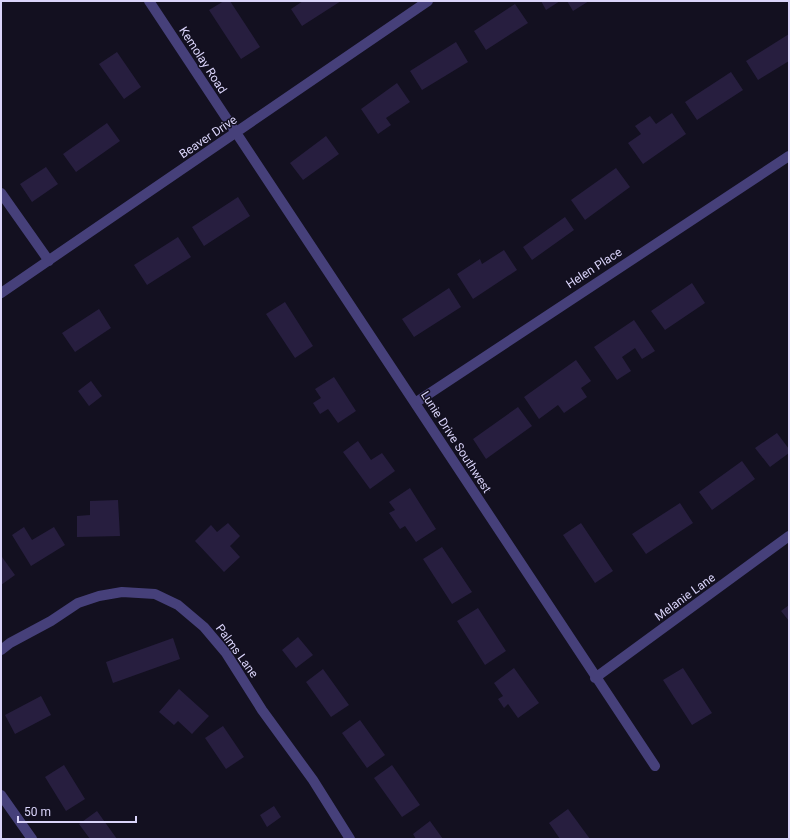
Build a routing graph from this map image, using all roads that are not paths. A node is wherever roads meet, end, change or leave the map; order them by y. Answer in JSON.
{"nodes":[{"id":1,"x":149,"y":1,"type":"edge"},
{"id":2,"x":428,"y":1,"type":"edge"},
{"id":3,"x":236,"y":133,"type":"junction"},
{"id":4,"x":789,"y":156,"type":"edge"},
{"id":5,"x":1,"y":193,"type":"edge"},
{"id":6,"x":49,"y":261,"type":"junction"},
{"id":7,"x":1,"y":293,"type":"edge"},
{"id":8,"x":415,"y":403,"type":"junction"},
{"id":9,"x":789,"y":536,"type":"edge"},
{"id":10,"x":1,"y":650,"type":"edge"},
{"id":11,"x":595,"y":678,"type":"junction"},
{"id":12,"x":655,"y":766,"type":"dead end"},
{"id":13,"x":1,"y":796,"type":"edge"},
{"id":14,"x":32,"y":839,"type":"edge"},
{"id":15,"x":350,"y":839,"type":"edge"}],
"edges":[{"from":1,"to":3,"type":"street","name":"Kemolay Road"},
{"from":2,"to":3,"type":"street","name":"Beaver Drive"},
{"from":3,"to":6,"type":"street","name":"Beaver Drive"},
{"from":3,"to":8,"type":"street","name":"Lunie Drive Southwest"},
{"from":4,"to":8,"type":"street","name":"Helen Place"},
{"from":5,"to":6,"type":"street"},
{"from":6,"to":7,"type":"street","name":"Beaver Drive"},
{"from":8,"to":11,"type":"street","name":"Lunie Drive Southwest"},
{"from":9,"to":11,"type":"street","name":"Melanie Lane"},
{"from":10,"to":15,"type":"street","name":"Palms Lane"},
{"from":11,"to":12,"type":"street","name":"Lunie Drive Southwest"},
{"from":13,"to":14,"type":"street"}]}
